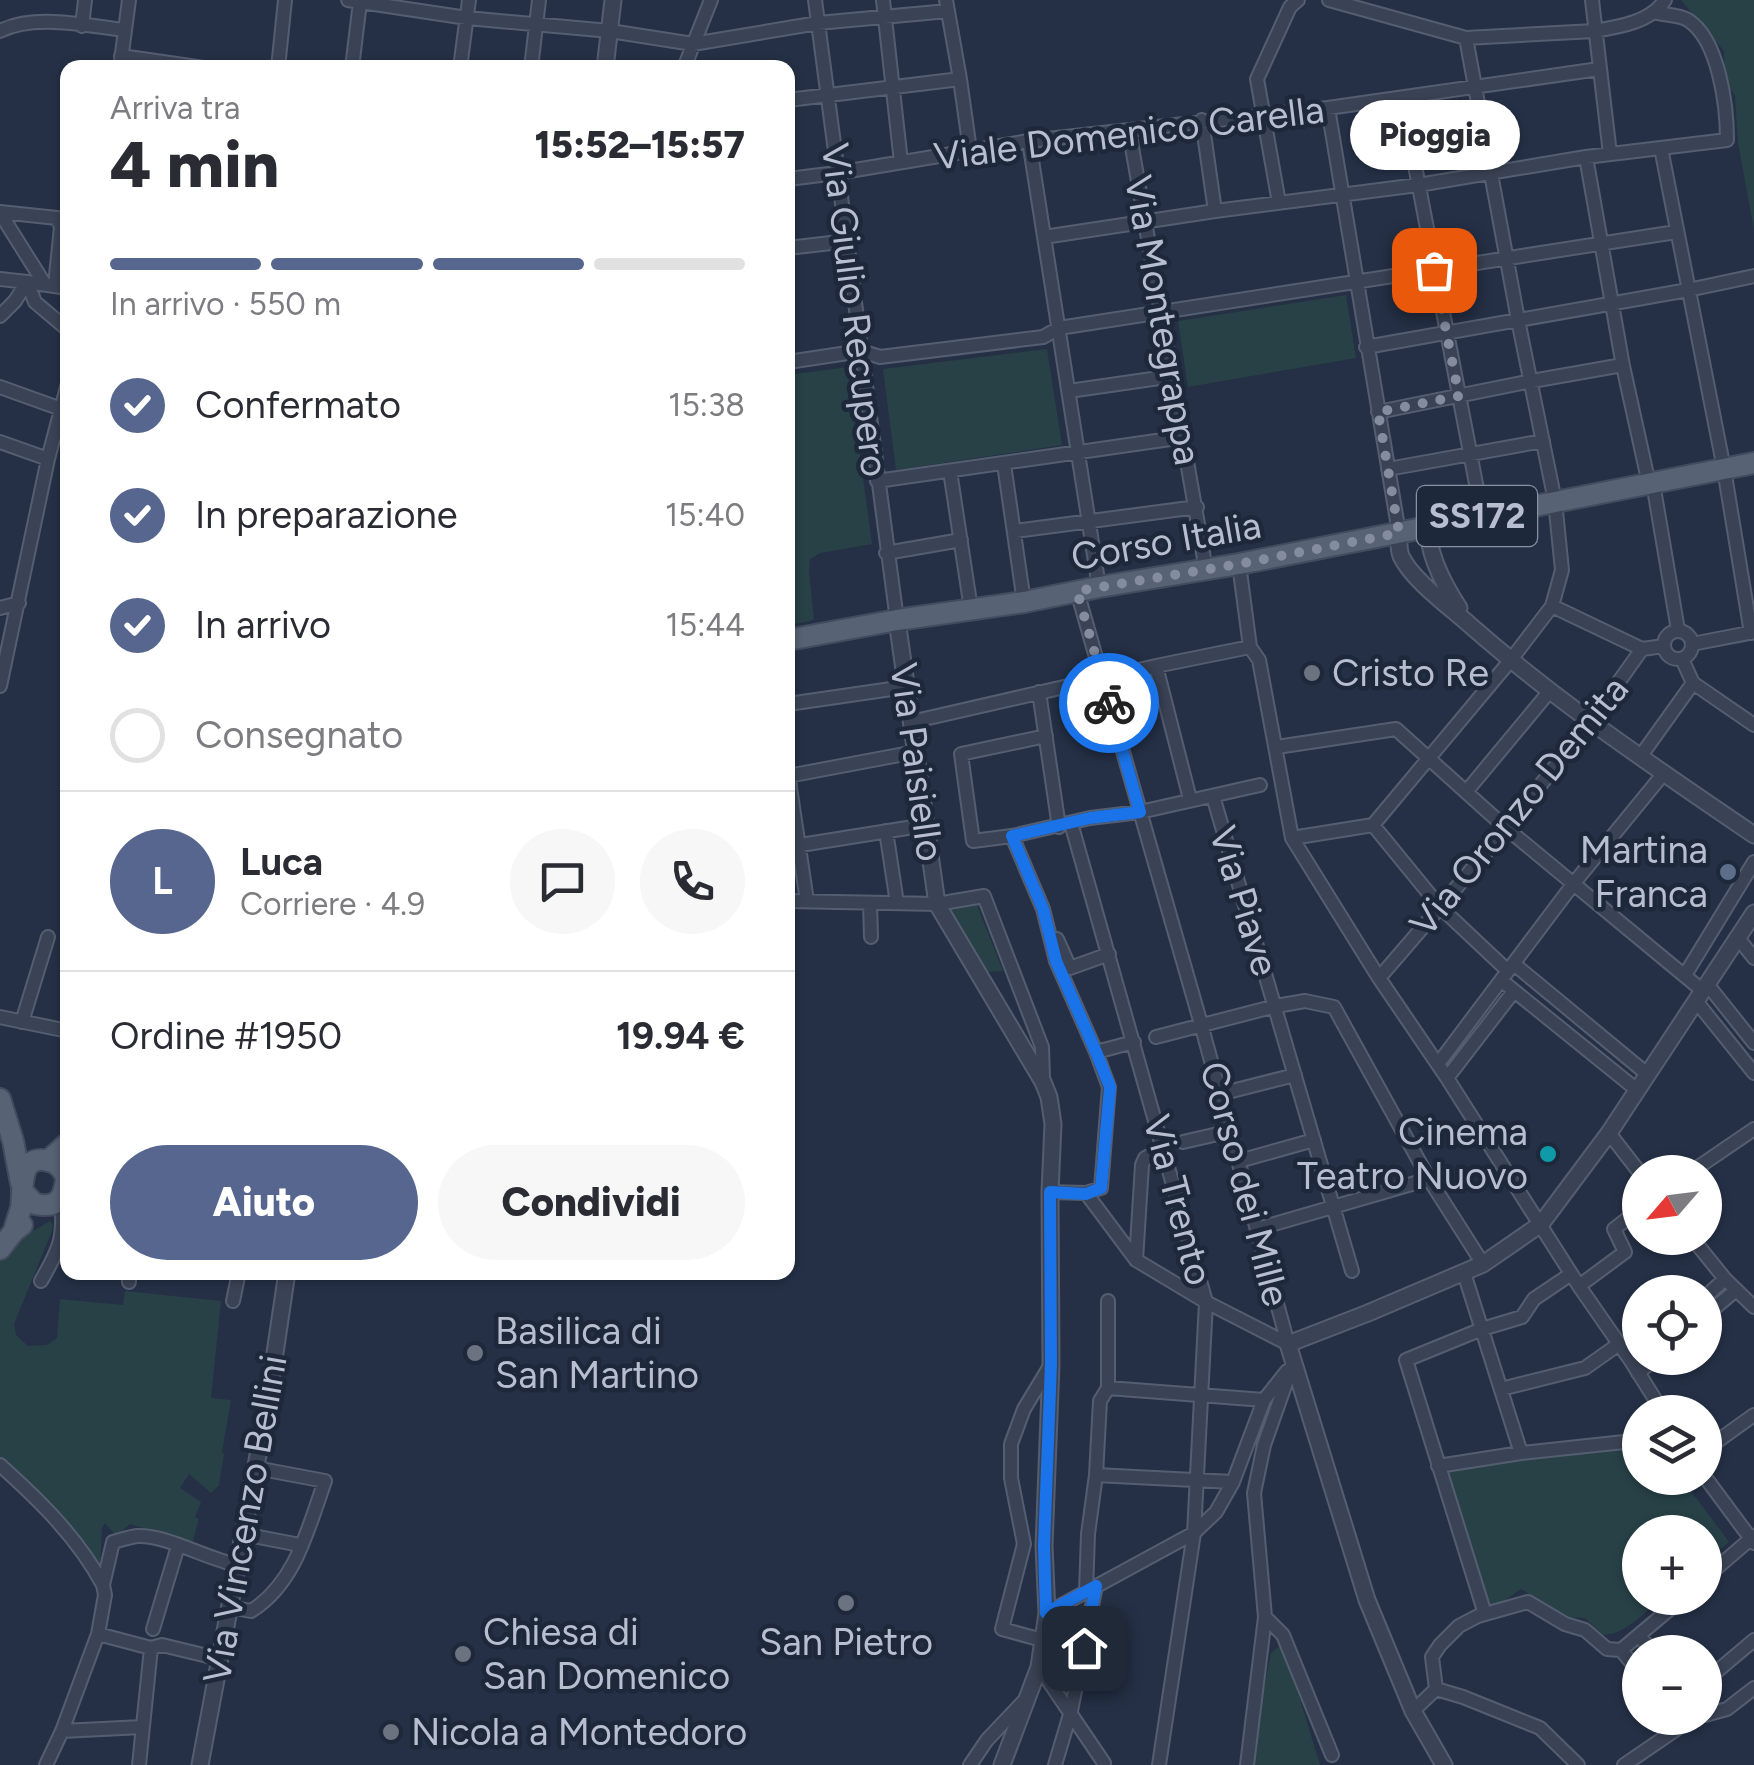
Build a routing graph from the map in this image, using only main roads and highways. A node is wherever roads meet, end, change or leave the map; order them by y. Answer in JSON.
{"nodes":[{"id":1,"x":1754,"y":463,"type":"edge"},
{"id":2,"x":795,"y":639,"type":"edge"},
{"id":3,"x":0,"y":1100,"type":"edge"},
{"id":4,"x":56,"y":1167,"type":"edge"},
{"id":5,"x":22,"y":1187,"type":"junction"},
{"id":6,"x":60,"y":1194,"type":"edge"},
{"id":7,"x":54,"y":1202,"type":"junction"},
{"id":8,"x":14,"y":1231,"type":"junction"},
{"id":9,"x":0,"y":1249,"type":"edge"}],
"edges":[{"from":1,"to":2,"type":"main road","name":"Corso Italia","number":"SS172"},
{"from":3,"to":4,"type":"main road"},
{"from":3,"to":5,"type":"main road"},
{"from":4,"to":5,"type":"main road"},
{"from":5,"to":7,"type":"main road"},
{"from":5,"to":8,"type":"main road"},
{"from":6,"to":7,"type":"main road"},
{"from":7,"to":8,"type":"main road"},
{"from":8,"to":9,"type":"main road"}]}
